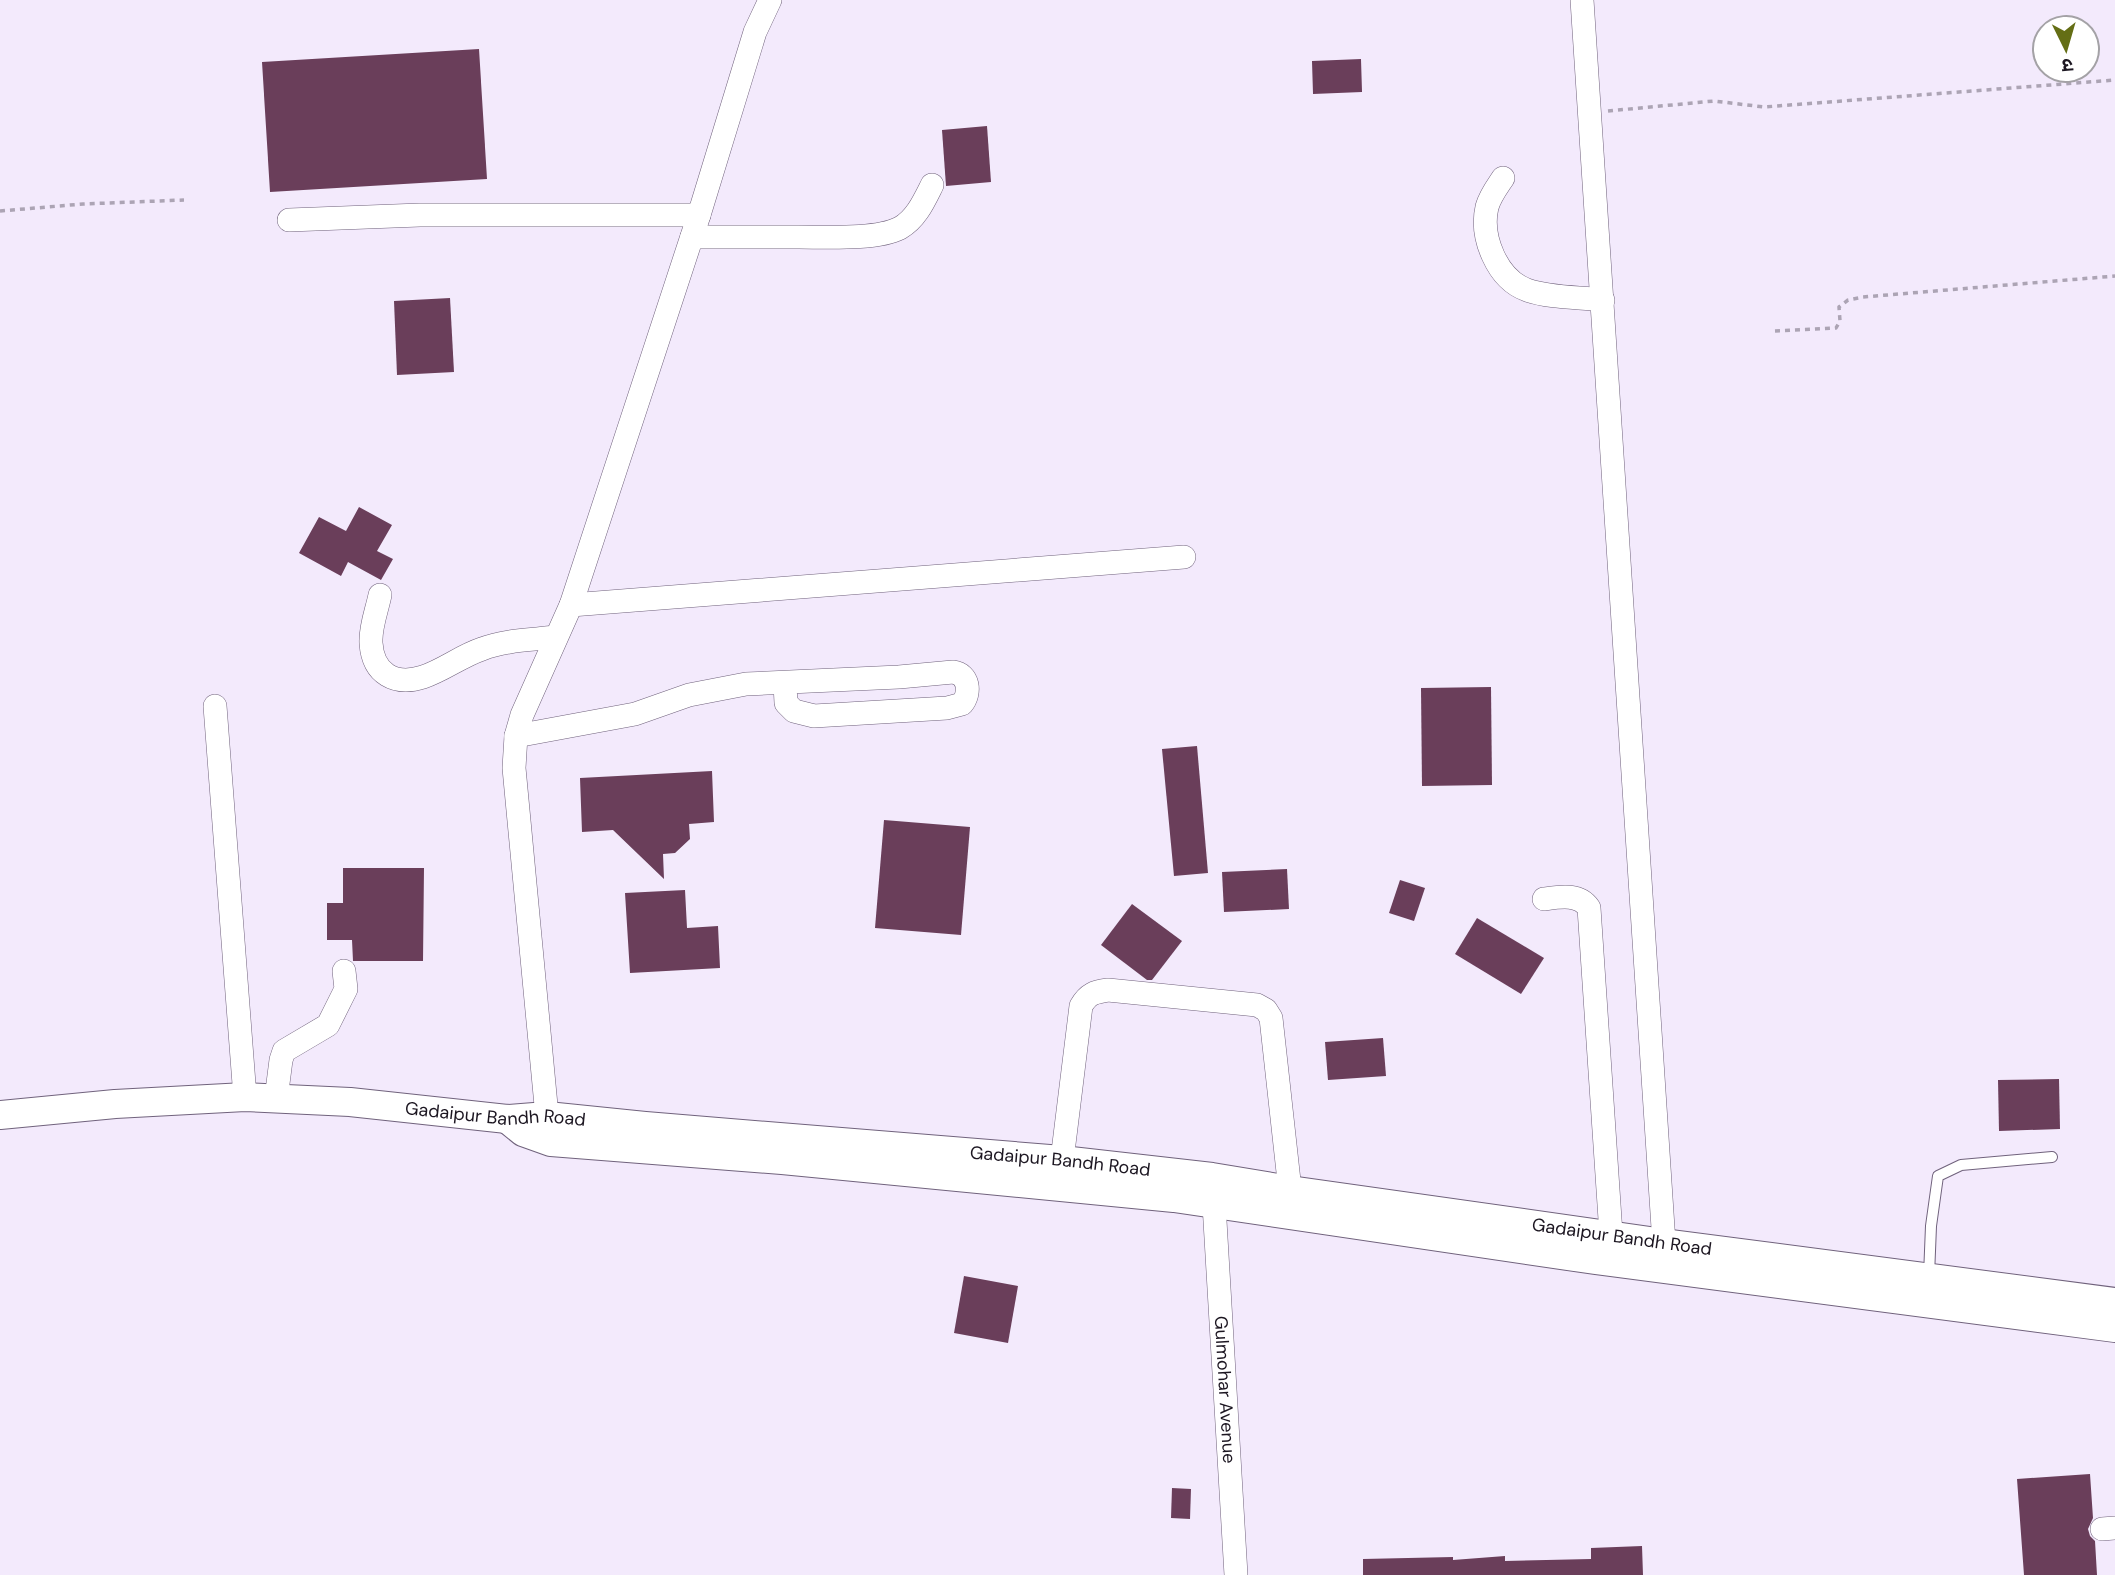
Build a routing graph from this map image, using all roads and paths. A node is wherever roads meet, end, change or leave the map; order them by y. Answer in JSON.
{"nodes":[{"id":1,"x":770,"y":0,"type":"edge"},
{"id":2,"x":1582,"y":0,"type":"edge"},
{"id":3,"x":2115,"y":80,"type":"edge"},
{"id":4,"x":1591,"y":112,"type":"junction"},
{"id":5,"x":1503,"y":178,"type":"dead end"},
{"id":6,"x":932,"y":185,"type":"dead end"},
{"id":7,"x":184,"y":200,"type":"dead end"},
{"id":8,"x":0,"y":211,"type":"edge"},
{"id":9,"x":289,"y":220,"type":"dead end"},
{"id":10,"x":695,"y":226,"type":"junction"},
{"id":11,"x":2115,"y":276,"type":"edge"},
{"id":12,"x":1603,"y":300,"type":"junction"},
{"id":13,"x":1775,"y":331,"type":"dead end"},
{"id":14,"x":1184,"y":557,"type":"dead end"},
{"id":15,"x":380,"y":595,"type":"dead end"},
{"id":16,"x":571,"y":605,"type":"junction"},
{"id":17,"x":556,"y":637,"type":"junction"},
{"id":18,"x":785,"y":684,"type":"junction"},
{"id":19,"x":215,"y":706,"type":"dead end"},
{"id":20,"x":516,"y":736,"type":"junction"},
{"id":21,"x":1544,"y":899,"type":"dead end"},
{"id":22,"x":344,"y":971,"type":"dead end"},
{"id":23,"x":245,"y":1097,"type":"junction"},
{"id":24,"x":276,"y":1099,"type":"junction"},
{"id":25,"x":0,"y":1115,"type":"edge"},
{"id":26,"x":547,"y":1116,"type":"junction"},
{"id":27,"x":507,"y":1119,"type":"junction"},
{"id":28,"x":2052,"y":1157,"type":"dead end"},
{"id":29,"x":1062,"y":1160,"type":"junction"},
{"id":30,"x":1290,"y":1190,"type":"junction"},
{"id":31,"x":1214,"y":1204,"type":"junction"},
{"id":32,"x":1611,"y":1234,"type":"junction"},
{"id":33,"x":1664,"y":1243,"type":"junction"},
{"id":34,"x":1929,"y":1277,"type":"junction"},
{"id":35,"x":2115,"y":1302,"type":"edge"},
{"id":36,"x":2115,"y":1328,"type":"edge"},
{"id":37,"x":1236,"y":1575,"type":"edge"}],
"edges":[{"from":1,"to":10,"type":"street"},
{"from":2,"to":4,"type":"street"},
{"from":3,"to":4,"type":"path"},
{"from":4,"to":12,"type":"street"},
{"from":5,"to":12,"type":"street"},
{"from":6,"to":10,"type":"street"},
{"from":7,"to":8,"type":"path"},
{"from":9,"to":10,"type":"street"},
{"from":10,"to":16,"type":"street"},
{"from":11,"to":13,"type":"path"},
{"from":12,"to":33,"type":"street"},
{"from":14,"to":16,"type":"street"},
{"from":15,"to":17,"type":"street"},
{"from":16,"to":17,"type":"street"},
{"from":17,"to":20,"type":"street"},
{"from":18,"to":18,"type":"street"},
{"from":18,"to":20,"type":"street"},
{"from":19,"to":23,"type":"street"},
{"from":20,"to":26,"type":"street"},
{"from":21,"to":32,"type":"street"},
{"from":22,"to":24,"type":"street"},
{"from":23,"to":24,"type":"street","name":"Gadaipur Bandh Road"},
{"from":23,"to":25,"type":"street","name":"Gadaipur Bandh Road"},
{"from":24,"to":27,"type":"street","name":"Gadaipur Bandh Road"},
{"from":26,"to":27,"type":"street","name":"Gadaipur Bandh Road"},
{"from":26,"to":29,"type":"street","name":"Gadaipur Bandh Road"},
{"from":27,"to":31,"type":"street"},
{"from":28,"to":34,"type":"lane"},
{"from":29,"to":30,"type":"street","name":"Gadaipur Bandh Road"},
{"from":29,"to":30,"type":"street"},
{"from":30,"to":32,"type":"street","name":"Gadaipur Bandh Road"},
{"from":31,"to":36,"type":"street"},
{"from":31,"to":37,"type":"street","name":"Gulmohar Avenue"},
{"from":32,"to":33,"type":"street","name":"Gadaipur Bandh Road"},
{"from":33,"to":34,"type":"street","name":"Gadaipur Bandh Road"},
{"from":34,"to":35,"type":"street","name":"Gadaipur Bandh Road"}]}
